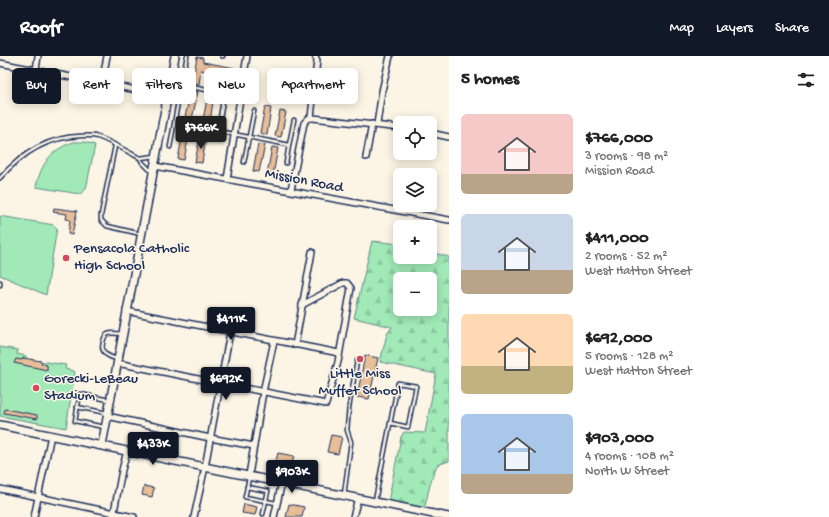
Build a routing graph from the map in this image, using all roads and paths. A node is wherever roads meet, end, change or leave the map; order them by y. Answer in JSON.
{"nodes":[{"id":1,"x":38,"y":56,"type":"edge"},
{"id":2,"x":107,"y":56,"type":"edge"},
{"id":3,"x":175,"y":56,"type":"edge"},
{"id":4,"x":187,"y":56,"type":"edge"},
{"id":5,"x":247,"y":56,"type":"edge"},
{"id":6,"x":315,"y":56,"type":"edge"},
{"id":7,"x":390,"y":56,"type":"edge"},
{"id":8,"x":0,"y":63,"type":"edge"},
{"id":9,"x":26,"y":68,"type":"edge"},
{"id":10,"x":36,"y":68,"type":"edge"},
{"id":11,"x":105,"y":68,"type":"edge"},
{"id":12,"x":173,"y":68,"type":"edge"},
{"id":13,"x":185,"y":68,"type":"edge"},
{"id":14,"x":196,"y":88,"type":"edge"},
{"id":15,"x":166,"y":104,"type":"edge"},
{"id":16,"x":178,"y":104,"type":"edge"},
{"id":17,"x":254,"y":111,"type":"dead end"},
{"id":18,"x":312,"y":118,"type":"junction"},
{"id":19,"x":294,"y":120,"type":"dead end"},
{"id":20,"x":374,"y":124,"type":"junction"},
{"id":21,"x":393,"y":127,"type":"edge"},
{"id":22,"x":234,"y":134,"type":"junction"},
{"id":23,"x":437,"y":134,"type":"edge"},
{"id":24,"x":249,"y":137,"type":"junction"},
{"id":25,"x":449,"y":137,"type":"edge"},
{"id":26,"x":289,"y":145,"type":"junction"},
{"id":27,"x":115,"y":146,"type":"junction"},
{"id":28,"x":170,"y":147,"type":"dead end"},
{"id":29,"x":156,"y":156,"type":"junction"},
{"id":30,"x":366,"y":157,"type":"dead end"},
{"id":31,"x":140,"y":158,"type":"junction"},
{"id":32,"x":244,"y":162,"type":"dead end"},
{"id":33,"x":286,"y":163,"type":"dead end"},
{"id":34,"x":154,"y":170,"type":"junction"},
{"id":35,"x":0,"y":178,"type":"edge"},
{"id":36,"x":227,"y":178,"type":"junction"},
{"id":37,"x":291,"y":190,"type":"junction"},
{"id":38,"x":449,"y":220,"type":"edge"},
{"id":39,"x":141,"y":234,"type":"junction"},
{"id":40,"x":312,"y":252,"type":"dead end"},
{"id":41,"x":302,"y":305,"type":"junction"},
{"id":42,"x":126,"y":312,"type":"junction"},
{"id":43,"x":230,"y":332,"type":"junction"},
{"id":44,"x":122,"y":334,"type":"junction"},
{"id":45,"x":274,"y":341,"type":"junction"},
{"id":46,"x":295,"y":345,"type":"junction"},
{"id":47,"x":339,"y":353,"type":"junction"},
{"id":48,"x":117,"y":361,"type":"junction"},
{"id":49,"x":357,"y":361,"type":"dead end"},
{"id":50,"x":220,"y":384,"type":"junction"},
{"id":51,"x":263,"y":392,"type":"junction"},
{"id":52,"x":110,"y":400,"type":"junction"},
{"id":53,"x":77,"y":407,"type":"junction"},
{"id":54,"x":107,"y":414,"type":"junction"},
{"id":55,"x":390,"y":423,"type":"junction"},
{"id":56,"x":0,"y":425,"type":"edge"},
{"id":57,"x":105,"y":427,"type":"junction"},
{"id":58,"x":51,"y":435,"type":"junction"},
{"id":59,"x":210,"y":438,"type":"junction"},
{"id":60,"x":102,"y":445,"type":"junction"},
{"id":61,"x":254,"y":446,"type":"junction"},
{"id":62,"x":127,"y":450,"type":"junction"},
{"id":63,"x":205,"y":466,"type":"junction"},
{"id":64,"x":249,"y":475,"type":"junction"},
{"id":65,"x":282,"y":482,"type":"junction"},
{"id":66,"x":247,"y":487,"type":"junction"},
{"id":67,"x":0,"y":488,"type":"edge"},
{"id":68,"x":38,"y":496,"type":"junction"},
{"id":69,"x":344,"y":496,"type":"junction"},
{"id":70,"x":358,"y":498,"type":"junction"},
{"id":71,"x":266,"y":501,"type":"junction"},
{"id":72,"x":375,"y":502,"type":"junction"},
{"id":73,"x":277,"y":503,"type":"junction"},
{"id":74,"x":263,"y":514,"type":"dead end"},
{"id":75,"x":113,"y":515,"type":"edge"},
{"id":76,"x":435,"y":516,"type":"edge"},
{"id":77,"x":34,"y":517,"type":"edge"},
{"id":78,"x":134,"y":517,"type":"edge"},
{"id":79,"x":194,"y":517,"type":"edge"},
{"id":80,"x":274,"y":517,"type":"edge"},
{"id":81,"x":354,"y":517,"type":"edge"},
{"id":82,"x":448,"y":517,"type":"edge"}],
"edges":[{"from":1,"to":10,"type":"street"},
{"from":2,"to":11,"type":"street"},
{"from":3,"to":12,"type":"main road"},
{"from":4,"to":13,"type":"lane"},
{"from":5,"to":22,"type":"street"},
{"from":6,"to":18,"type":"street"},
{"from":7,"to":20,"type":"street"},
{"from":8,"to":9,"type":"street"},
{"from":14,"to":22,"type":"lane"},
{"from":15,"to":29,"type":"main road"},
{"from":16,"to":28,"type":"lane"},
{"from":17,"to":24,"type":"lane"},
{"from":18,"to":20,"type":"street"},
{"from":18,"to":37,"type":"street"},
{"from":19,"to":26,"type":"lane"},
{"from":20,"to":21,"type":"street"},
{"from":20,"to":30,"type":"street"},
{"from":22,"to":24,"type":"lane"},
{"from":22,"to":36,"type":"street"},
{"from":23,"to":25,"type":"street"},
{"from":24,"to":26,"type":"lane"},
{"from":24,"to":32,"type":"lane"},
{"from":26,"to":33,"type":"lane"},
{"from":27,"to":31,"type":"lane"},
{"from":27,"to":35,"type":"lane"},
{"from":27,"to":39,"type":"lane"},
{"from":29,"to":31,"type":"lane"},
{"from":29,"to":34,"type":"main road"},
{"from":31,"to":34,"type":"lane"},
{"from":34,"to":36,"type":"street","name":"Mission Road"},
{"from":34,"to":39,"type":"main road"},
{"from":36,"to":37,"type":"street","name":"Mission Road"},
{"from":37,"to":38,"type":"street","name":"Mission Road"},
{"from":39,"to":42,"type":"main road"},
{"from":40,"to":41,"type":"street"},
{"from":41,"to":46,"type":"street"},
{"from":41,"to":47,"type":"street"},
{"from":42,"to":43,"type":"street"},
{"from":42,"to":44,"type":"main road"},
{"from":43,"to":45,"type":"street"},
{"from":43,"to":50,"type":"street"},
{"from":44,"to":48,"type":"main road"},
{"from":44,"to":48,"type":"lane"},
{"from":45,"to":46,"type":"street"},
{"from":45,"to":51,"type":"street"},
{"from":46,"to":47,"type":"street"},
{"from":47,"to":51,"type":"street"},
{"from":48,"to":50,"type":"street"},
{"from":48,"to":52,"type":"main road"},
{"from":49,"to":69,"type":"lane"},
{"from":50,"to":51,"type":"street"},
{"from":50,"to":59,"type":"street"},
{"from":51,"to":61,"type":"street"},
{"from":52,"to":53,"type":"lane"},
{"from":52,"to":54,"type":"main road"},
{"from":53,"to":54,"type":"lane"},
{"from":53,"to":57,"type":"lane"},
{"from":54,"to":57,"type":"main road"},
{"from":54,"to":59,"type":"street"},
{"from":55,"to":55,"type":"lane"},
{"from":55,"to":72,"type":"lane"},
{"from":56,"to":58,"type":"main road"},
{"from":57,"to":60,"type":"main road"},
{"from":58,"to":60,"type":"main road"},
{"from":58,"to":68,"type":"street"},
{"from":59,"to":61,"type":"street"},
{"from":59,"to":63,"type":"street"},
{"from":60,"to":62,"type":"main road"},
{"from":61,"to":64,"type":"street"},
{"from":62,"to":63,"type":"main road"},
{"from":62,"to":75,"type":"street"},
{"from":63,"to":64,"type":"main road"},
{"from":63,"to":79,"type":"street"},
{"from":64,"to":65,"type":"main road"},
{"from":64,"to":66,"type":"lane"},
{"from":65,"to":69,"type":"main road"},
{"from":65,"to":73,"type":"street"},
{"from":66,"to":71,"type":"lane"},
{"from":66,"to":71,"type":"lane"},
{"from":67,"to":68,"type":"street"},
{"from":68,"to":75,"type":"street"},
{"from":68,"to":77,"type":"street"},
{"from":69,"to":70,"type":"main road"},
{"from":70,"to":72,"type":"main road"},
{"from":70,"to":81,"type":"street"},
{"from":71,"to":73,"type":"lane"},
{"from":71,"to":74,"type":"lane"},
{"from":72,"to":76,"type":"main road"},
{"from":73,"to":80,"type":"street"},
{"from":75,"to":78,"type":"street"},
{"from":76,"to":82,"type":"main road"}]}
